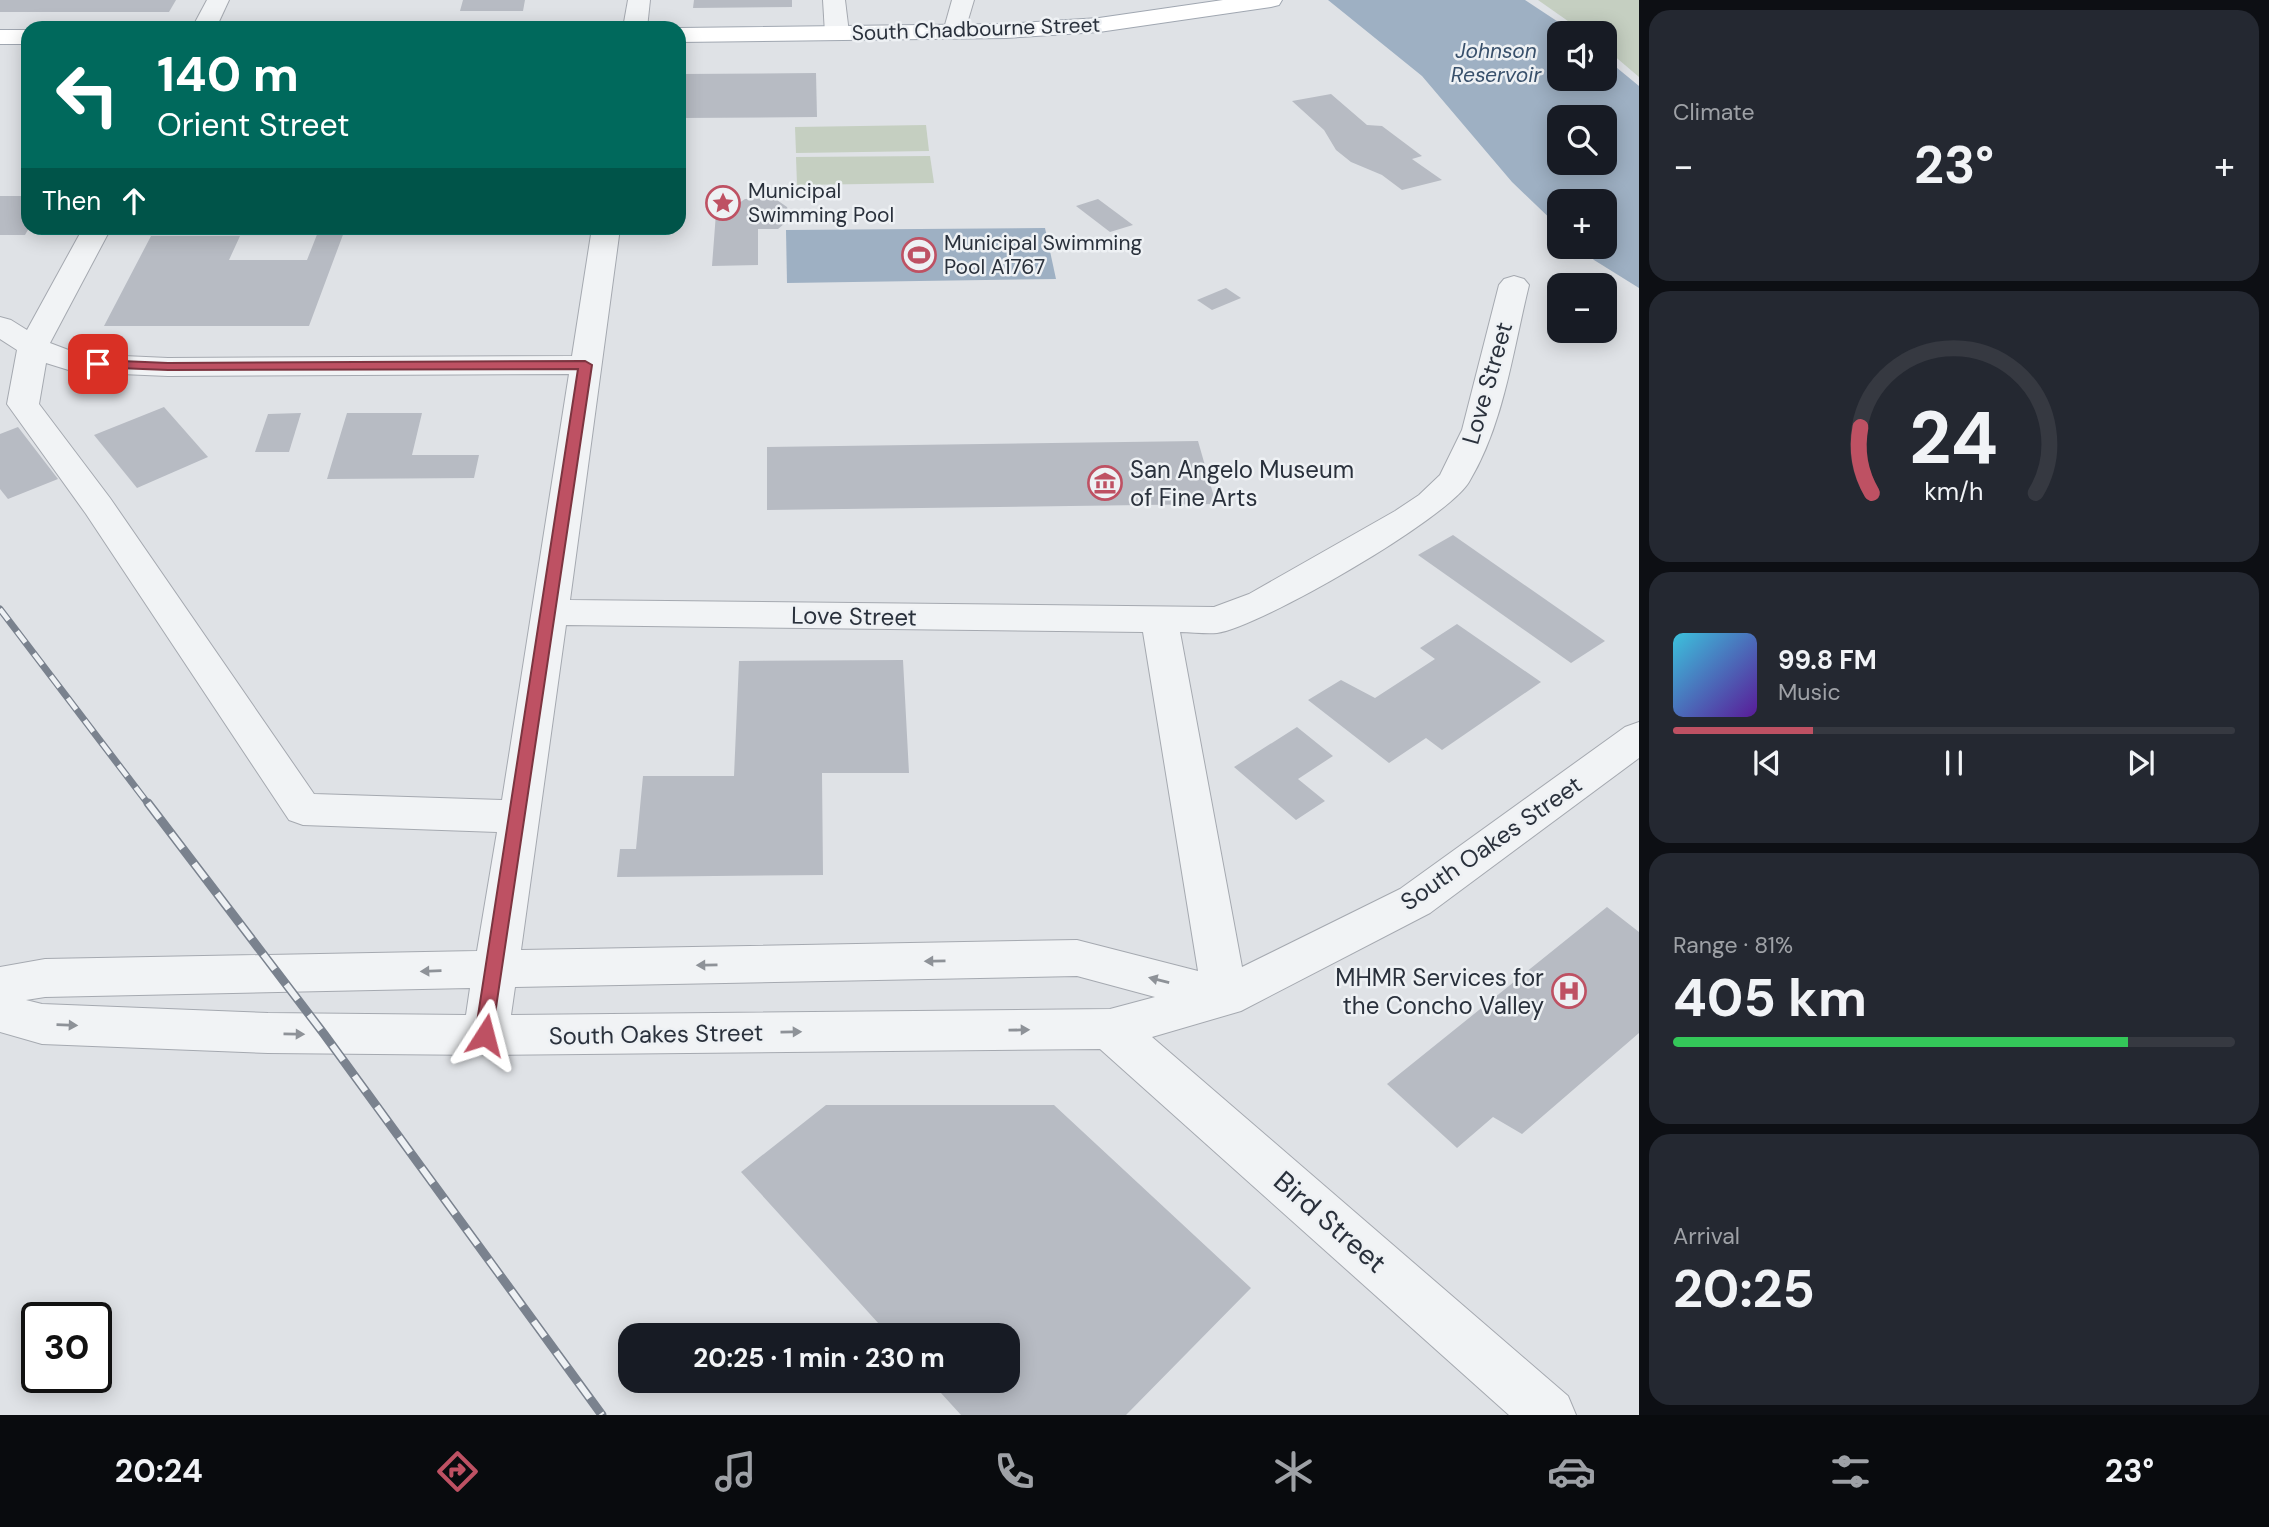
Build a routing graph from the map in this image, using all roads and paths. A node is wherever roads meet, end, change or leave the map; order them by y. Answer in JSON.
{"nodes":[{"id":1,"x":218,"y":0,"type":"edge"},
{"id":2,"x":639,"y":0,"type":"edge"},
{"id":3,"x":834,"y":0,"type":"edge"},
{"id":4,"x":962,"y":0,"type":"edge"},
{"id":5,"x":1271,"y":0,"type":"edge"},
{"id":6,"x":208,"y":21,"type":"edge"},
{"id":7,"x":636,"y":21,"type":"edge"},
{"id":8,"x":955,"y":32,"type":"junction"},
{"id":9,"x":837,"y":33,"type":"junction"},
{"id":10,"x":686,"y":35,"type":"edge"},
{"id":11,"x":0,"y":37,"type":"edge"},
{"id":12,"x":21,"y":37,"type":"edge"},
{"id":13,"x":93,"y":235,"type":"edge"},
{"id":14,"x":605,"y":235,"type":"edge"},
{"id":15,"x":1514,"y":285,"type":"dead end"},
{"id":16,"x":0,"y":326,"type":"edge"},
{"id":17,"x":33,"y":347,"type":"junction"},
{"id":18,"x":585,"y":365,"type":"junction"},
{"id":19,"x":550,"y":612,"type":"junction"},
{"id":20,"x":1159,"y":619,"type":"junction"},
{"id":21,"x":1639,"y":737,"type":"edge"},
{"id":22,"x":520,"y":817,"type":"junction"},
{"id":23,"x":495,"y":969,"type":"junction"},
{"id":24,"x":0,"y":986,"type":"edge"},
{"id":25,"x":1225,"y":997,"type":"junction"},
{"id":26,"x":0,"y":1013,"type":"edge"},
{"id":27,"x":1110,"y":1029,"type":"junction"},
{"id":28,"x":485,"y":1035,"type":"junction"},
{"id":29,"x":1549,"y":1415,"type":"edge"}],
"edges":[{"from":1,"to":6,"type":"street"},
{"from":2,"to":7,"type":"street"},
{"from":3,"to":9,"type":"street"},
{"from":4,"to":8,"type":"street"},
{"from":5,"to":8,"type":"main road","name":"South Chadbourne Street"},
{"from":8,"to":9,"type":"main road","name":"South Chadbourne Street"},
{"from":9,"to":10,"type":"main road","name":"South Chadbourne Street"},
{"from":11,"to":12,"type":"main road"},
{"from":13,"to":17,"type":"street"},
{"from":14,"to":18,"type":"street"},
{"from":15,"to":20,"type":"street","name":"Love Street"},
{"from":16,"to":17,"type":"street"},
{"from":17,"to":18,"type":"street"},
{"from":17,"to":22,"type":"street"},
{"from":18,"to":19,"type":"street"},
{"from":19,"to":20,"type":"street","name":"Love Street"},
{"from":19,"to":22,"type":"street"},
{"from":20,"to":25,"type":"street"},
{"from":21,"to":25,"type":"street","name":"South Oakes Street"},
{"from":22,"to":23,"type":"street"},
{"from":23,"to":24,"type":"street","one_way":true},
{"from":25,"to":23,"type":"street","one_way":true},
{"from":23,"to":28,"type":"street"},
{"from":25,"to":27,"type":"street","name":"South Oakes Street"},
{"from":26,"to":28,"type":"street","name":"South Oakes Street","one_way":true},
{"from":28,"to":27,"type":"street","name":"South Oakes Street","one_way":true},
{"from":27,"to":29,"type":"street","name":"Bird Street"}]}
